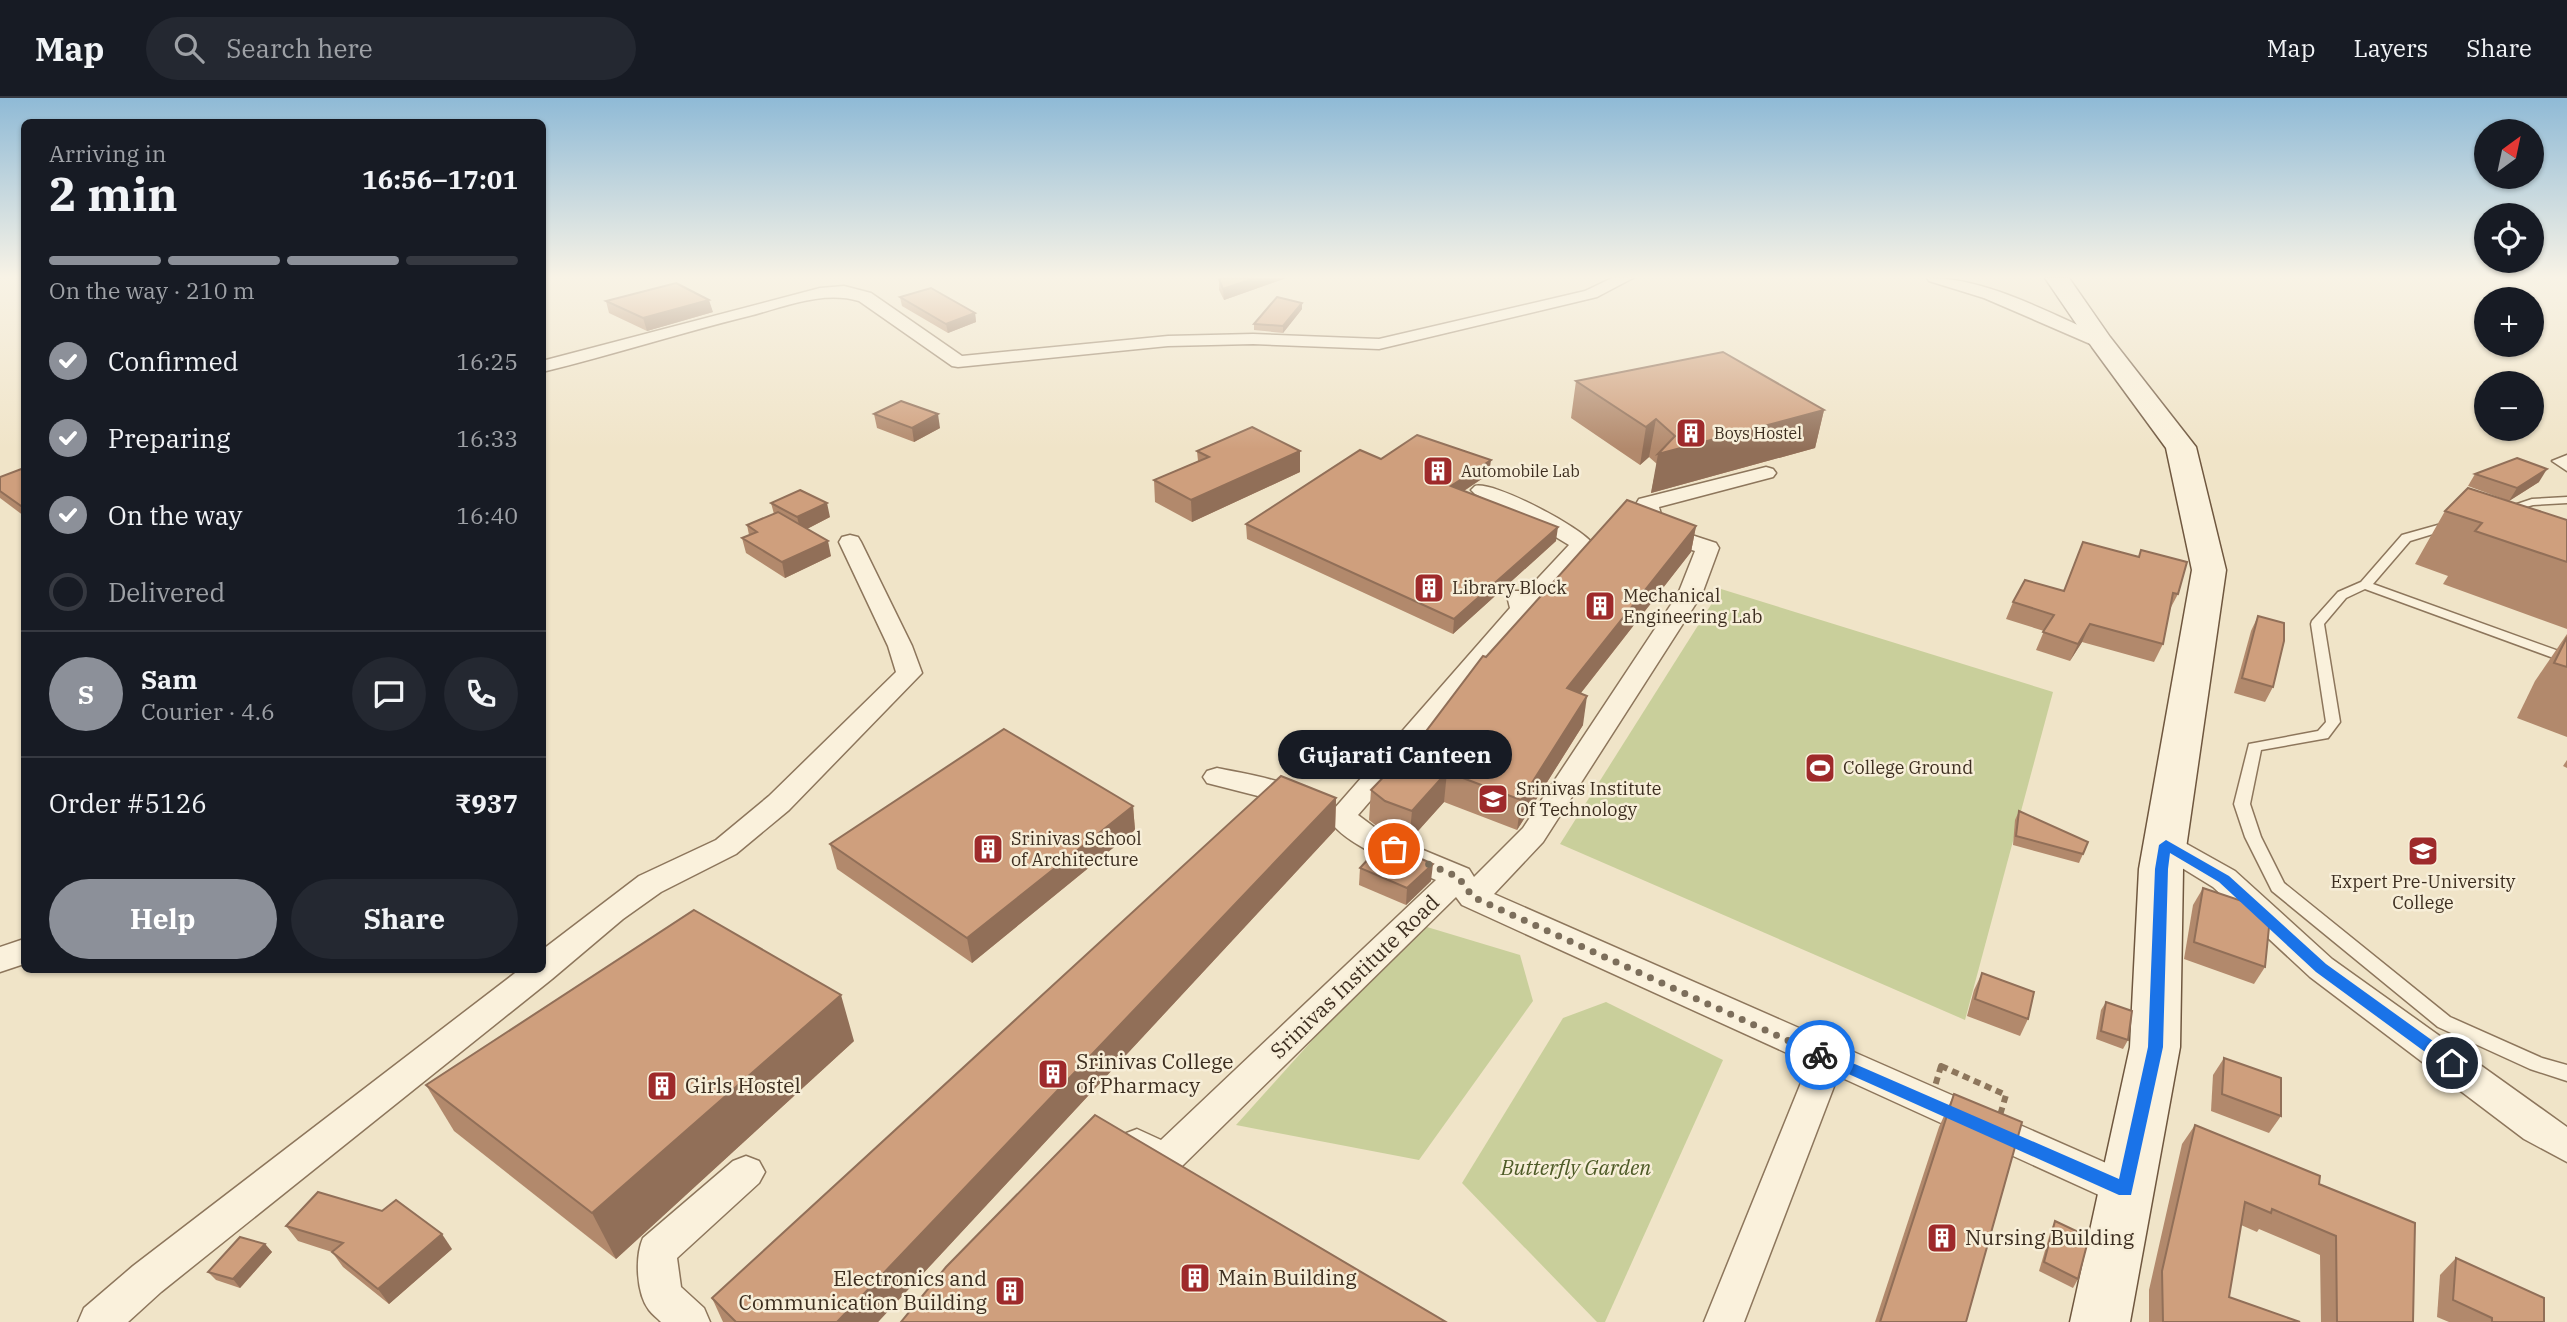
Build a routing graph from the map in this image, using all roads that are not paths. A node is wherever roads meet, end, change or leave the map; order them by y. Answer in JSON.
{"nodes":[{"id":1,"x":658,"y":335,"type":"edge"},
{"id":2,"x":920,"y":335,"type":"edge"},
{"id":3,"x":1418,"y":335,"type":"edge"},
{"id":4,"x":2085,"y":335,"type":"edge"},
{"id":5,"x":2096,"y":335,"type":"edge"},
{"id":6,"x":2101,"y":342,"type":"junction"},
{"id":7,"x":546,"y":366,"type":"edge"},
{"id":8,"x":2567,"y":458,"type":"edge"},
{"id":9,"x":2567,"y":468,"type":"edge"},
{"id":10,"x":1766,"y":473,"type":"dead end"},
{"id":11,"x":1482,"y":491,"type":"dead end"},
{"id":12,"x":2567,"y":500,"type":"edge"},
{"id":13,"x":2487,"y":515,"type":"edge"},
{"id":14,"x":2464,"y":522,"type":"edge"},
{"id":15,"x":850,"y":542,"type":"dead end"},
{"id":16,"x":2365,"y":585,"type":"junction"},
{"id":17,"x":2567,"y":659,"type":"edge"},
{"id":18,"x":1217,"y":778,"type":"dead end"},
{"id":19,"x":1341,"y":817,"type":"junction"},
{"id":20,"x":2166,"y":845,"type":"junction"},
{"id":21,"x":1465,"y":887,"type":"junction"},
{"id":22,"x":21,"y":952,"type":"edge"},
{"id":23,"x":0,"y":960,"type":"edge"},
{"id":24,"x":546,"y":966,"type":"edge"},
{"id":25,"x":537,"y":973,"type":"edge"},
{"id":26,"x":1828,"y":1058,"type":"junction"},
{"id":27,"x":2567,"y":1073,"type":"edge"},
{"id":28,"x":1105,"y":1129,"type":"edge"},
{"id":29,"x":2567,"y":1146,"type":"edge"},
{"id":30,"x":746,"y":1171,"type":"dead end"},
{"id":31,"x":2125,"y":1189,"type":"junction"},
{"id":32,"x":105,"y":1320,"type":"edge"},
{"id":33,"x":690,"y":1322,"type":"edge"},
{"id":34,"x":1724,"y":1322,"type":"edge"},
{"id":35,"x":2100,"y":1322,"type":"edge"}],
"edges":[{"from":1,"to":7,"type":"street"},
{"from":2,"to":3,"type":"street"},
{"from":4,"to":6,"type":"street"},
{"from":5,"to":6,"type":"main road"},
{"from":6,"to":20,"type":"main road"},
{"from":8,"to":9,"type":"lane"},
{"from":10,"to":21,"type":"street","name":"Srinivas Institute Road"},
{"from":11,"to":19,"type":"street"},
{"from":12,"to":13,"type":"lane"},
{"from":14,"to":16,"type":"lane"},
{"from":15,"to":24,"type":"street"},
{"from":16,"to":17,"type":"lane"},
{"from":16,"to":27,"type":"lane"},
{"from":18,"to":19,"type":"street"},
{"from":19,"to":21,"type":"street"},
{"from":20,"to":29,"type":"street"},
{"from":20,"to":31,"type":"main road"},
{"from":21,"to":26,"type":"street"},
{"from":21,"to":28,"type":"street","name":"Srinivas Institute Road"},
{"from":22,"to":23,"type":"street"},
{"from":25,"to":32,"type":"street"},
{"from":26,"to":31,"type":"street"},
{"from":26,"to":34,"type":"street"},
{"from":30,"to":33,"type":"street"},
{"from":31,"to":35,"type":"main road"}]}
